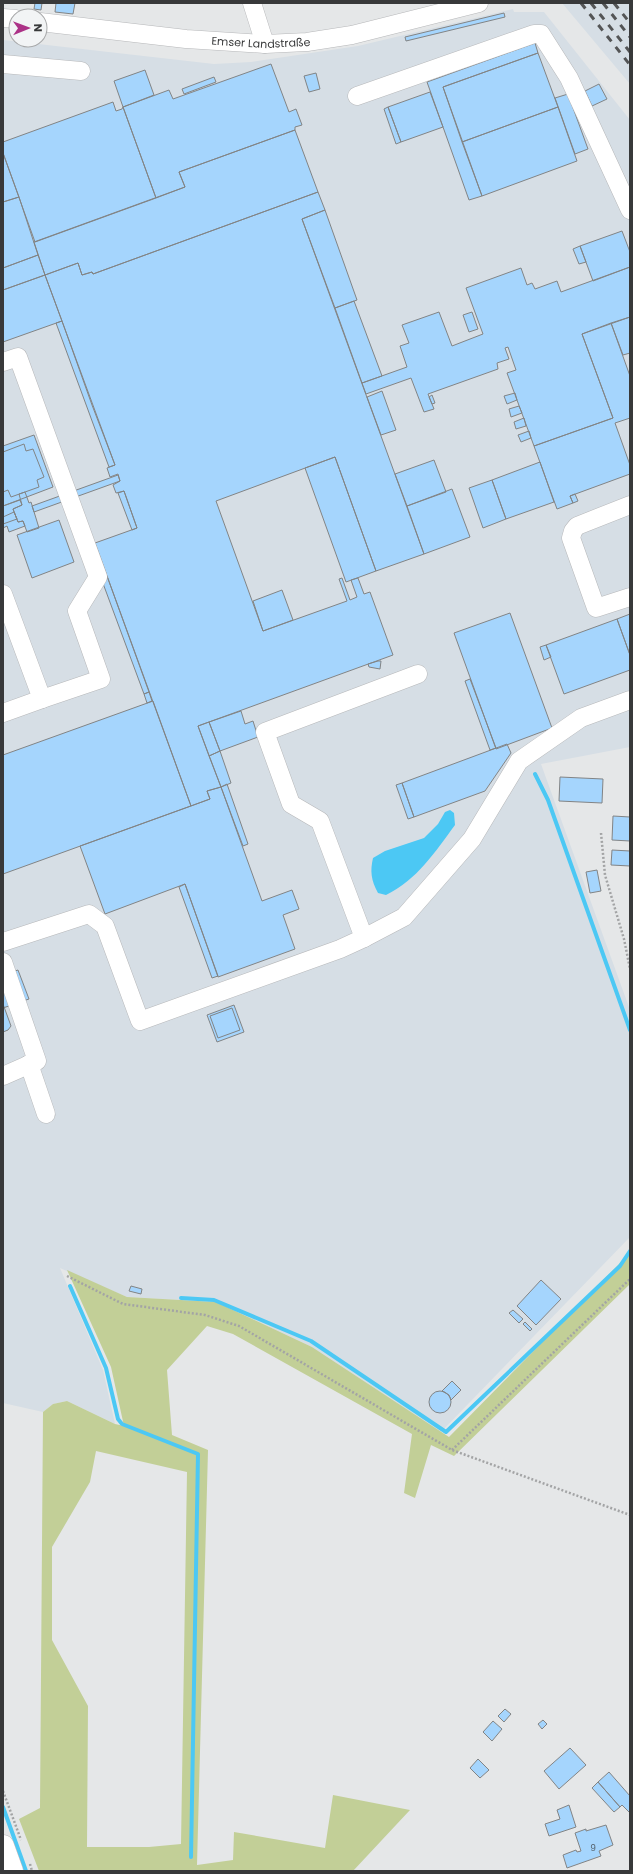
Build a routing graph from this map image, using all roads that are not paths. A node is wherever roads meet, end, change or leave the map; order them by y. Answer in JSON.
{"nodes":[{"id":1,"x":252,"y":3,"type":"edge"},
{"id":2,"x":479,"y":3,"type":"edge"},
{"id":3,"x":48,"y":23,"type":"edge"},
{"id":4,"x":265,"y":44,"type":"junction"},
{"id":5,"x":3,"y":64,"type":"edge"},
{"id":6,"x":81,"y":71,"type":"dead end"},
{"id":7,"x":357,"y":96,"type":"dead end"},
{"id":8,"x":630,"y":210,"type":"edge"},
{"id":9,"x":3,"y":362,"type":"edge"},
{"id":10,"x":630,"y":505,"type":"edge"},
{"id":11,"x":3,"y":594,"type":"edge"},
{"id":12,"x":630,"y":596,"type":"edge"},
{"id":13,"x":8,"y":627,"type":"edge"},
{"id":14,"x":418,"y":674,"type":"dead end"},
{"id":15,"x":42,"y":699,"type":"junction"},
{"id":16,"x":630,"y":700,"type":"edge"},
{"id":17,"x":3,"y":713,"type":"edge"},
{"id":18,"x":364,"y":938,"type":"junction"},
{"id":19,"x":3,"y":942,"type":"edge"},
{"id":20,"x":3,"y":962,"type":"edge"},
{"id":21,"x":33,"y":1063,"type":"junction"},
{"id":22,"x":3,"y":1076,"type":"edge"},
{"id":23,"x":46,"y":1114,"type":"dead end"},
{"id":24,"x":12,"y":1844,"type":"edge"},
{"id":25,"x":20,"y":1864,"type":"edge"}],
"edges":[{"from":1,"to":4,"type":"street"},
{"from":2,"to":4,"type":"street","name":"Emser Landstraße"},
{"from":3,"to":4,"type":"street","name":"Emser Landstraße"},
{"from":5,"to":6,"type":"street"},
{"from":7,"to":8,"type":"street"},
{"from":9,"to":15,"type":"street"},
{"from":10,"to":12,"type":"street"},
{"from":11,"to":13,"type":"street"},
{"from":13,"to":15,"type":"street"},
{"from":14,"to":18,"type":"street"},
{"from":15,"to":17,"type":"street"},
{"from":16,"to":18,"type":"street"},
{"from":18,"to":19,"type":"street"},
{"from":20,"to":21,"type":"street"},
{"from":21,"to":22,"type":"street"},
{"from":21,"to":23,"type":"street"},
{"from":24,"to":25,"type":"main road"}]}
